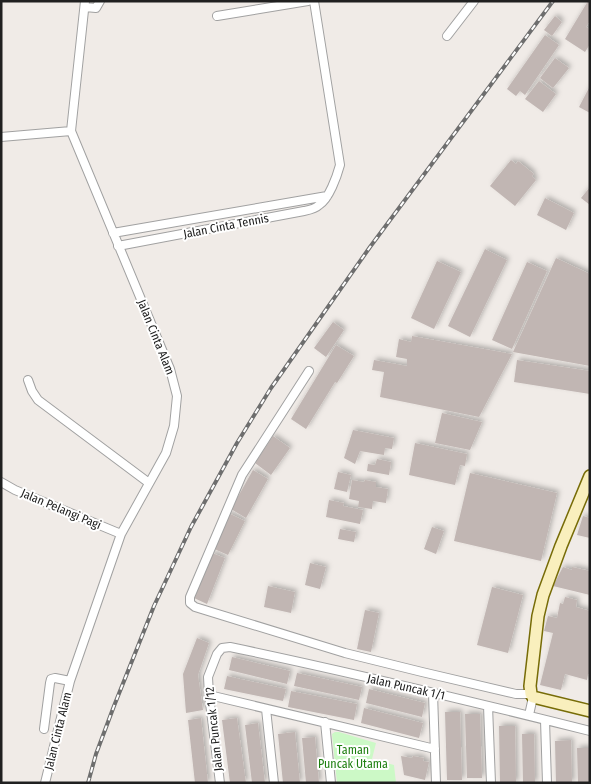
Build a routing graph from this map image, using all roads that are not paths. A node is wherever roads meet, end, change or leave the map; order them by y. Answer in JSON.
{"nodes":[{"id":1,"x":100,"y":1,"type":"edge"},
{"id":2,"x":308,"y":1,"type":"edge"},
{"id":3,"x":314,"y":1,"type":"edge"},
{"id":4,"x":474,"y":1,"type":"edge"},
{"id":5,"x":85,"y":4,"type":"edge"},
{"id":6,"x":217,"y":16,"type":"dead end"},
{"id":7,"x":447,"y":36,"type":"dead end"},
{"id":8,"x":71,"y":131,"type":"junction"},
{"id":9,"x":1,"y":138,"type":"edge"},
{"id":10,"x":327,"y":196,"type":"junction"},
{"id":11,"x":301,"y":200,"type":"junction"},
{"id":12,"x":304,"y":212,"type":"junction"},
{"id":13,"x":113,"y":232,"type":"junction"},
{"id":14,"x":118,"y":246,"type":"junction"},
{"id":15,"x":309,"y":372,"type":"dead end"},
{"id":16,"x":28,"y":380,"type":"dead end"},
{"id":17,"x":590,"y":476,"type":"edge"},
{"id":18,"x":1,"y":482,"type":"edge"},
{"id":19,"x":149,"y":483,"type":"junction"},
{"id":20,"x":121,"y":534,"type":"junction"},
{"id":21,"x":222,"y":648,"type":"joint"},
{"id":22,"x":70,"y":681,"type":"junction"},
{"id":23,"x":433,"y":693,"type":"junction"},
{"id":24,"x":209,"y":695,"type":"junction"},
{"id":25,"x":532,"y":696,"type":"junction"},
{"id":26,"x":488,"y":706,"type":"junction"},
{"id":27,"x":266,"y":709,"type":"junction"},
{"id":28,"x":590,"y":711,"type":"edge"},
{"id":29,"x":528,"y":715,"type":"junction"},
{"id":30,"x":545,"y":720,"type":"junction"},
{"id":31,"x":324,"y":722,"type":"junction"},
{"id":32,"x":44,"y":729,"type":"dead end"},
{"id":33,"x":590,"y":731,"type":"edge"},
{"id":34,"x":435,"y":749,"type":"junction"},
{"id":35,"x":45,"y":783,"type":"edge"},
{"id":36,"x":220,"y":783,"type":"edge"},
{"id":37,"x":274,"y":783,"type":"edge"},
{"id":38,"x":331,"y":783,"type":"edge"},
{"id":39,"x":436,"y":783,"type":"edge"},
{"id":40,"x":491,"y":783,"type":"edge"},
{"id":41,"x":547,"y":783,"type":"edge"}],
"edges":[{"from":1,"to":5,"type":"street"},
{"from":2,"to":6,"type":"street"},
{"from":3,"to":10,"type":"street","name":"Jalan Cinta Tennis"},
{"from":4,"to":7,"type":"street"},
{"from":5,"to":8,"type":"street","name":"Jalan Cinta Alam"},
{"from":8,"to":9,"type":"street"},
{"from":8,"to":13,"type":"street","name":"Jalan Cinta Alam"},
{"from":10,"to":11,"type":"street","name":"Jalan Cinta Tennis"},
{"from":10,"to":12,"type":"street","name":"Jalan Cinta Tennis"},
{"from":11,"to":12,"type":"street"},
{"from":11,"to":13,"type":"street","name":"Jalan Cinta Tennis"},
{"from":12,"to":14,"type":"street","name":"Jalan Cinta Tennis"},
{"from":13,"to":14,"type":"street","name":"Jalan Cinta Alam"},
{"from":14,"to":19,"type":"street","name":"Jalan Cinta Alam"},
{"from":15,"to":25,"type":"street"},
{"from":16,"to":19,"type":"street"},
{"from":17,"to":25,"type":"street"},
{"from":18,"to":20,"type":"street","name":"Jalan Pelangi Pagi"},
{"from":19,"to":20,"type":"street","name":"Jalan Cinta Alam"},
{"from":20,"to":22,"type":"street","name":"Jalan Cinta Alam"},
{"from":21,"to":23,"type":"street","name":"Jalan Puncak 1/1"},
{"from":21,"to":24,"type":"street","name":"Jalan Puncak 1/12"},
{"from":22,"to":32,"type":"street"},
{"from":22,"to":35,"type":"street","name":"Jalan Cinta Alam"},
{"from":23,"to":26,"type":"street","name":"Jalan Puncak 1/1"},
{"from":23,"to":34,"type":"street"},
{"from":24,"to":27,"type":"street"},
{"from":24,"to":36,"type":"street","name":"Jalan Puncak 1/12"},
{"from":25,"to":28,"type":"street"},
{"from":25,"to":29,"type":"street"},
{"from":26,"to":29,"type":"street","name":"Jalan Puncak 1/1"},
{"from":26,"to":40,"type":"street"},
{"from":27,"to":31,"type":"street"},
{"from":27,"to":37,"type":"street"},
{"from":29,"to":30,"type":"street","name":"Jalan Puncak 1/1"},
{"from":30,"to":33,"type":"street","name":"Jalan Puncak 1/1"},
{"from":30,"to":41,"type":"street"},
{"from":31,"to":34,"type":"street"},
{"from":31,"to":38,"type":"street"},
{"from":34,"to":39,"type":"street"}]}
